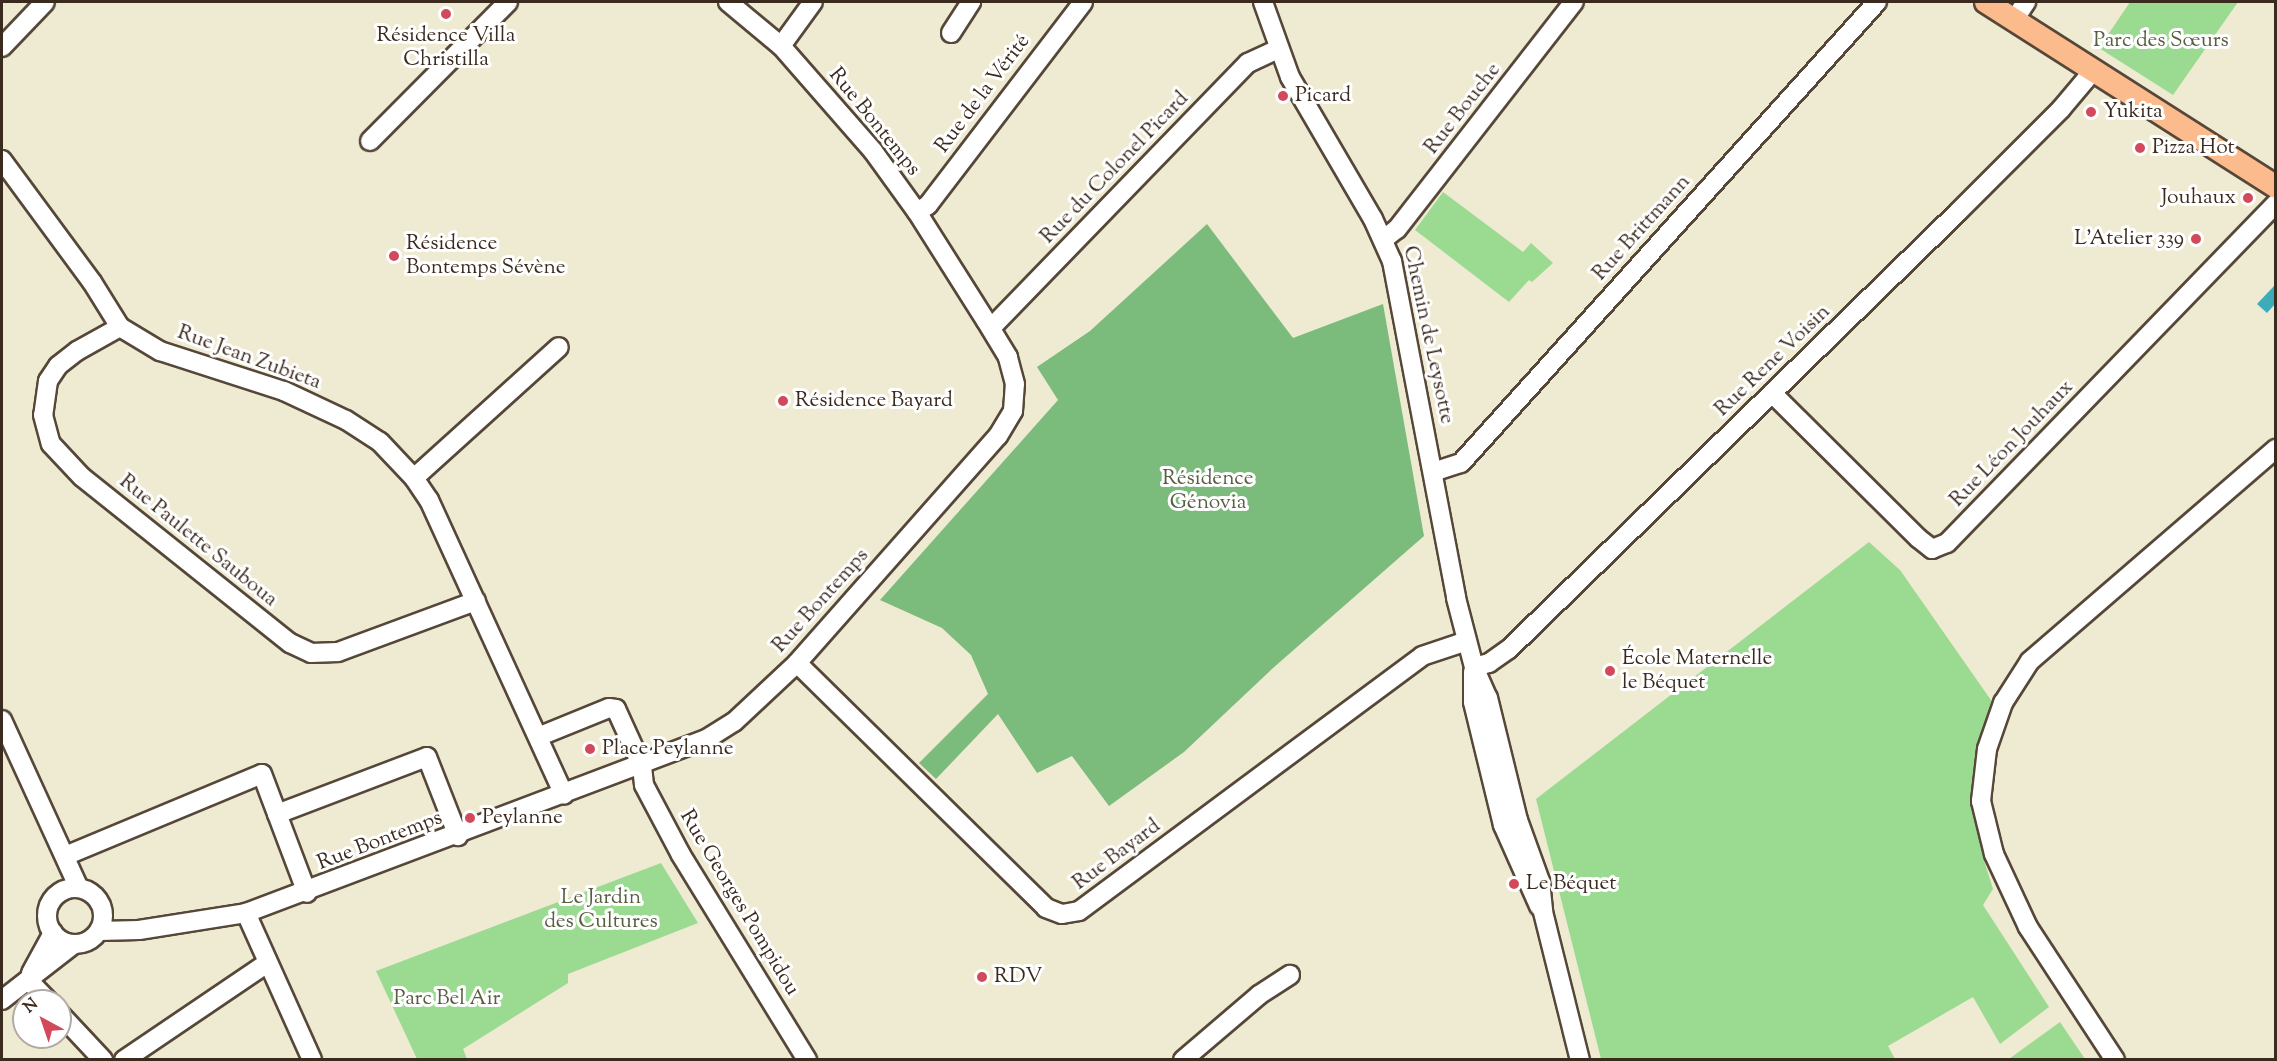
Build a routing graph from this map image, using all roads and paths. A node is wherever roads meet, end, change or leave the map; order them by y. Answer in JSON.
{"nodes":[{"id":1,"x":45,"y":2,"type":"edge"},
{"id":2,"x":508,"y":2,"type":"edge"},
{"id":3,"x":728,"y":2,"type":"edge"},
{"id":4,"x":813,"y":2,"type":"edge"},
{"id":5,"x":971,"y":2,"type":"edge"},
{"id":6,"x":1083,"y":2,"type":"edge"},
{"id":7,"x":1263,"y":2,"type":"edge"},
{"id":8,"x":1574,"y":2,"type":"edge"},
{"id":9,"x":1877,"y":2,"type":"edge"},
{"id":10,"x":1986,"y":2,"type":"edge"},
{"id":11,"x":2020,"y":11,"type":"edge"},
{"id":12,"x":951,"y":33,"type":"dead end"},
{"id":13,"x":781,"y":46,"type":"junction"},
{"id":14,"x":2,"y":47,"type":"edge"},
{"id":15,"x":1278,"y":49,"type":"junction"},
{"id":16,"x":2093,"y":71,"type":"junction"},
{"id":17,"x":370,"y":141,"type":"dead end"},
{"id":18,"x":2,"y":160,"type":"edge"},
{"id":19,"x":2276,"y":187,"type":"edge"},
{"id":20,"x":2276,"y":203,"type":"edge"},
{"id":21,"x":917,"y":212,"type":"junction"},
{"id":22,"x":1384,"y":239,"type":"junction"},
{"id":23,"x":120,"y":327,"type":"junction"},
{"id":24,"x":991,"y":328,"type":"junction"},
{"id":25,"x":559,"y":347,"type":"dead end"},
{"id":26,"x":1772,"y":393,"type":"junction"},
{"id":27,"x":2276,"y":449,"type":"edge"},
{"id":28,"x":1433,"y":472,"type":"junction"},
{"id":29,"x":414,"y":478,"type":"junction"},
{"id":30,"x":476,"y":602,"type":"junction"},
{"id":31,"x":1467,"y":640,"type":"junction"},
{"id":32,"x":797,"y":663,"type":"junction"},
{"id":33,"x":1474,"y":667,"type":"junction"},
{"id":34,"x":2,"y":720,"type":"edge"},
{"id":35,"x":540,"y":736,"type":"junction"},
{"id":36,"x":642,"y":765,"type":"junction"},
{"id":37,"x":564,"y":795,"type":"junction"},
{"id":38,"x":277,"y":814,"type":"junction"},
{"id":39,"x":458,"y":836,"type":"junction"},
{"id":40,"x":65,"y":856,"type":"junction"},
{"id":41,"x":79,"y":888,"type":"junction"},
{"id":42,"x":59,"y":892,"type":"junction"},
{"id":43,"x":307,"y":893,"type":"junction"},
{"id":44,"x":103,"y":912,"type":"junction"},
{"id":45,"x":246,"y":913,"type":"junction"},
{"id":46,"x":139,"y":930,"type":"junction"},
{"id":47,"x":99,"y":931,"type":"junction"},
{"id":48,"x":53,"y":933,"type":"junction"},
{"id":49,"x":74,"y":944,"type":"junction"},
{"id":50,"x":267,"y":963,"type":"junction"},
{"id":51,"x":1290,"y":975,"type":"dead end"},
{"id":52,"x":28,"y":980,"type":"junction"},
{"id":53,"x":37,"y":989,"type":"edge"},
{"id":54,"x":2,"y":1000,"type":"edge"},
{"id":55,"x":72,"y":1027,"type":"edge"},
{"id":56,"x":103,"y":1059,"type":"edge"},
{"id":57,"x":124,"y":1059,"type":"edge"},
{"id":58,"x":312,"y":1059,"type":"edge"},
{"id":59,"x":807,"y":1059,"type":"edge"},
{"id":60,"x":1183,"y":1059,"type":"edge"},
{"id":61,"x":1580,"y":1059,"type":"edge"},
{"id":62,"x":2115,"y":1059,"type":"edge"}],
"edges":[{"from":1,"to":14,"type":"street"},
{"from":2,"to":17,"type":"street"},
{"from":3,"to":13,"type":"street","name":"Rue Bontemps"},
{"from":4,"to":13,"type":"street"},
{"from":5,"to":12,"type":"street"},
{"from":6,"to":21,"type":"street","name":"Rue de la Vérité"},
{"from":7,"to":15,"type":"street","name":"Chemin de Leysotte"},
{"from":8,"to":22,"type":"street","name":"Rue Bouche"},
{"from":9,"to":28,"type":"street","name":"Rue Brittmann"},
{"from":10,"to":11,"type":"main road"},
{"from":11,"to":16,"type":"main road"},
{"from":13,"to":21,"type":"street","name":"Rue Bontemps"},
{"from":15,"to":22,"type":"street","name":"Chemin de Leysotte"},
{"from":15,"to":24,"type":"street","name":"Rue du Colonel Picard"},
{"from":16,"to":19,"type":"main road"},
{"from":16,"to":26,"type":"street","name":"Rue Rene Voisin"},
{"from":18,"to":23,"type":"street","name":"Rue Jean Zubieta"},
{"from":20,"to":26,"type":"street","name":"Rue Léon Jouhaux"},
{"from":21,"to":24,"type":"street","name":"Rue Bontemps"},
{"from":22,"to":28,"type":"street","name":"Chemin de Leysotte"},
{"from":23,"to":29,"type":"street","name":"Rue Jean Zubieta"},
{"from":23,"to":30,"type":"street","name":"Rue Paulette Sauboua"},
{"from":24,"to":32,"type":"street","name":"Rue Bontemps"},
{"from":25,"to":29,"type":"street"},
{"from":26,"to":33,"type":"street","name":"Rue Rene Voisin"},
{"from":27,"to":62,"type":"street"},
{"from":28,"to":31,"type":"street","name":"Chemin de Leysotte"},
{"from":29,"to":30,"type":"street","name":"Rue Jean Zubieta"},
{"from":30,"to":35,"type":"street","name":"Rue Jean Zubieta"},
{"from":31,"to":32,"type":"street","name":"Rue Bayard"},
{"from":31,"to":33,"type":"street","name":"Chemin de Leysotte"},
{"from":32,"to":36,"type":"street","name":"Rue Bontemps"},
{"from":33,"to":61,"type":"street","name":"Chemin de Leysotte"},
{"from":34,"to":40,"type":"street"},
{"from":35,"to":36,"type":"street","name":"Rue Georges Pompidou"},
{"from":35,"to":37,"type":"street","name":"Rue Jean Zubieta"},
{"from":36,"to":37,"type":"street","name":"Rue Bontemps"},
{"from":36,"to":59,"type":"street","name":"Rue Georges Pompidou"},
{"from":37,"to":39,"type":"street","name":"Rue Bontemps"},
{"from":38,"to":39,"type":"street"},
{"from":38,"to":40,"type":"street"},
{"from":38,"to":43,"type":"street"},
{"from":39,"to":43,"type":"street","name":"Rue Bontemps"},
{"from":40,"to":41,"type":"street"},
{"from":40,"to":42,"type":"street"},
{"from":41,"to":42,"type":"street"},
{"from":41,"to":44,"type":"street"},
{"from":42,"to":48,"type":"street"},
{"from":43,"to":45,"type":"street","name":"Rue Bontemps"},
{"from":44,"to":46,"type":"street"},
{"from":44,"to":47,"type":"street"},
{"from":45,"to":46,"type":"street","name":"Rue Bontemps"},
{"from":45,"to":50,"type":"street"},
{"from":46,"to":47,"type":"street","name":"Rue Bontemps"},
{"from":47,"to":49,"type":"street"},
{"from":48,"to":49,"type":"street"},
{"from":48,"to":52,"type":"street"},
{"from":49,"to":52,"type":"street"},
{"from":50,"to":57,"type":"street"},
{"from":50,"to":58,"type":"street"},
{"from":51,"to":60,"type":"street"},
{"from":52,"to":53,"type":"street"},
{"from":52,"to":54,"type":"street"},
{"from":55,"to":56,"type":"street"}]}
